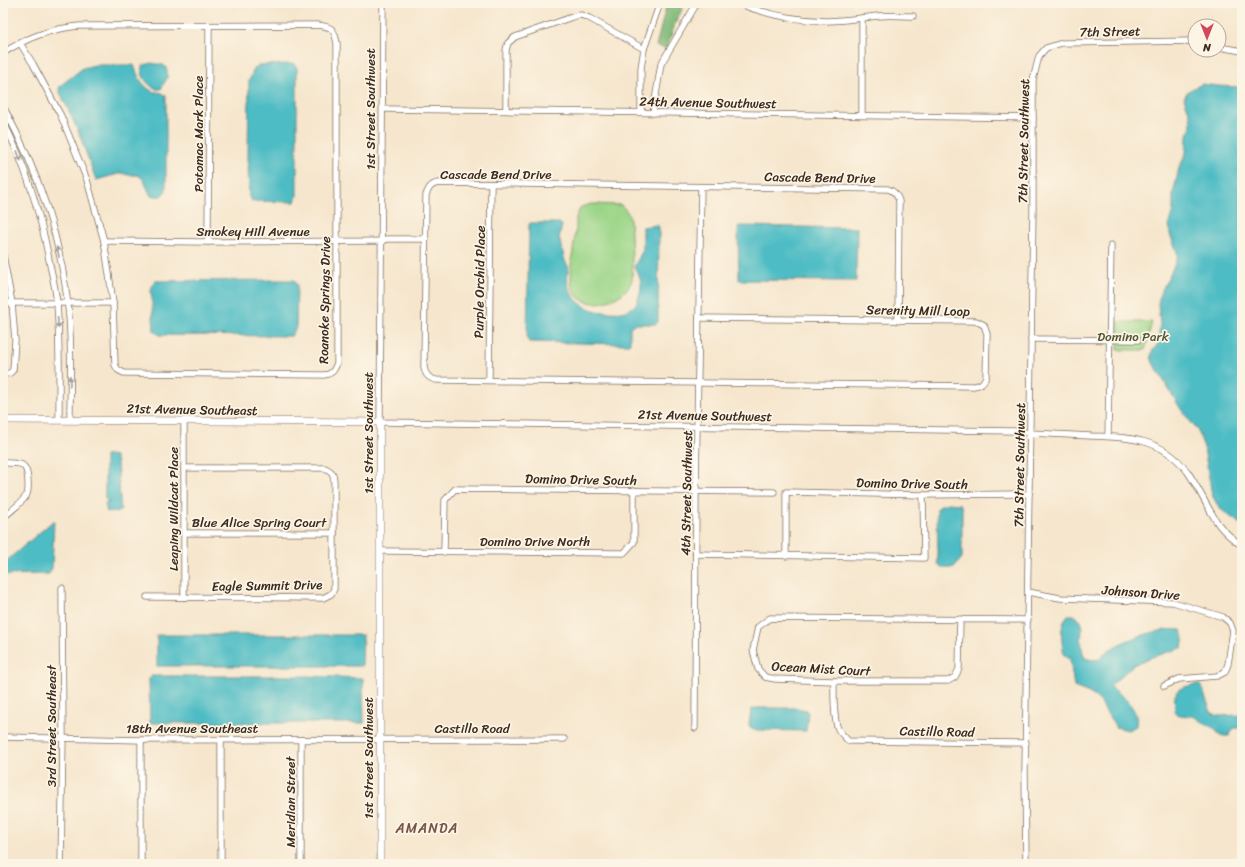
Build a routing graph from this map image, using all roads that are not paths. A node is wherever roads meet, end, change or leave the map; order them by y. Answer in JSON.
{"nodes":[{"id":1,"x":383,"y":3,"type":"edge"},
{"id":2,"x":660,"y":3,"type":"edge"},
{"id":3,"x":697,"y":3,"type":"edge"},
{"id":4,"x":738,"y":3,"type":"edge"},
{"id":5,"x":913,"y":16,"type":"dead end"},
{"id":6,"x":862,"y":18,"type":"junction"},
{"id":7,"x":210,"y":26,"type":"junction"},
{"id":8,"x":1187,"y":41,"type":"edge"},
{"id":9,"x":20,"y":43,"type":"junction"},
{"id":10,"x":1227,"y":48,"type":"edge"},
{"id":11,"x":644,"y":49,"type":"junction"},
{"id":12,"x":1242,"y":51,"type":"edge"},
{"id":13,"x":3,"y":53,"type":"edge"},
{"id":14,"x":1036,"y":66,"type":"joint"},
{"id":15,"x":3,"y":106,"type":"edge"},
{"id":16,"x":383,"y":109,"type":"junction"},
{"id":17,"x":506,"y":110,"type":"junction"},
{"id":18,"x":641,"y":112,"type":"junction"},
{"id":19,"x":653,"y":113,"type":"junction"},
{"id":20,"x":862,"y":115,"type":"junction"},
{"id":21,"x":1033,"y":118,"type":"junction"},
{"id":22,"x":3,"y":121,"type":"edge"},
{"id":23,"x":491,"y":184,"type":"junction"},
{"id":24,"x":700,"y":187,"type":"junction"},
{"id":25,"x":426,"y":239,"type":"junction"},
{"id":26,"x":104,"y":241,"type":"junction"},
{"id":27,"x":336,"y":241,"type":"junction"},
{"id":28,"x":382,"y":241,"type":"junction"},
{"id":29,"x":208,"y":242,"type":"junction"},
{"id":30,"x":1111,"y":245,"type":"dead end"},
{"id":31,"x":3,"y":255,"type":"edge"},
{"id":32,"x":57,"y":302,"type":"junction"},
{"id":33,"x":3,"y":303,"type":"edge"},
{"id":34,"x":12,"y":303,"type":"junction"},
{"id":35,"x":67,"y":303,"type":"junction"},
{"id":36,"x":113,"y":303,"type":"junction"},
{"id":37,"x":699,"y":318,"type":"junction"},
{"id":38,"x":898,"y":321,"type":"junction"},
{"id":39,"x":1031,"y":339,"type":"junction"},
{"id":40,"x":1110,"y":340,"type":"junction"},
{"id":41,"x":1138,"y":340,"type":"dead end"},
{"id":42,"x":3,"y":375,"type":"edge"},
{"id":43,"x":489,"y":380,"type":"junction"},
{"id":44,"x":698,"y":383,"type":"junction"},
{"id":45,"x":3,"y":420,"type":"edge"},
{"id":46,"x":59,"y":420,"type":"junction"},
{"id":47,"x":70,"y":420,"type":"junction"},
{"id":48,"x":184,"y":421,"type":"junction"},
{"id":49,"x":380,"y":422,"type":"junction"},
{"id":50,"x":698,"y":426,"type":"junction"},
{"id":51,"x":1030,"y":433,"type":"junction"},
{"id":52,"x":1108,"y":436,"type":"junction"},
{"id":53,"x":3,"y":463,"type":"edge"},
{"id":54,"x":184,"y":468,"type":"junction"},
{"id":55,"x":634,"y":490,"type":"junction"},
{"id":56,"x":696,"y":491,"type":"junction"},
{"id":57,"x":774,"y":492,"type":"dead end"},
{"id":58,"x":1029,"y":494,"type":"junction"},
{"id":59,"x":923,"y":495,"type":"junction"},
{"id":60,"x":3,"y":518,"type":"edge"},
{"id":61,"x":184,"y":533,"type":"junction"},
{"id":62,"x":334,"y":533,"type":"junction"},
{"id":63,"x":1242,"y":546,"type":"edge"},
{"id":64,"x":380,"y":551,"type":"junction"},
{"id":65,"x":444,"y":552,"type":"junction"},
{"id":66,"x":696,"y":554,"type":"junction"},
{"id":67,"x":786,"y":556,"type":"junction"},
{"id":68,"x":62,"y":588,"type":"dead end"},
{"id":69,"x":1028,"y":592,"type":"junction"},
{"id":70,"x":147,"y":597,"type":"dead end"},
{"id":71,"x":184,"y":597,"type":"junction"},
{"id":72,"x":960,"y":619,"type":"junction"},
{"id":73,"x":1028,"y":620,"type":"junction"},
{"id":74,"x":834,"y":681,"type":"junction"},
{"id":75,"x":1164,"y":686,"type":"dead end"},
{"id":76,"x":695,"y":728,"type":"dead end"},
{"id":77,"x":3,"y":737,"type":"edge"},
{"id":78,"x":63,"y":737,"type":"junction"},
{"id":79,"x":380,"y":739,"type":"junction"},
{"id":80,"x":564,"y":739,"type":"dead end"},
{"id":81,"x":141,"y":740,"type":"junction"},
{"id":82,"x":221,"y":740,"type":"junction"},
{"id":83,"x":301,"y":740,"type":"junction"},
{"id":84,"x":1026,"y":743,"type":"junction"},
{"id":85,"x":61,"y":864,"type":"edge"},
{"id":86,"x":141,"y":864,"type":"edge"},
{"id":87,"x":221,"y":864,"type":"edge"},
{"id":88,"x":301,"y":864,"type":"edge"},
{"id":89,"x":380,"y":864,"type":"edge"},
{"id":90,"x":1026,"y":864,"type":"edge"}],
"edges":[{"from":1,"to":16,"type":"street","name":"1st Street Southwest"},
{"from":2,"to":11,"type":"street"},
{"from":3,"to":19,"type":"street"},
{"from":4,"to":6,"type":"street"},
{"from":5,"to":6,"type":"street"},
{"from":6,"to":20,"type":"street"},
{"from":7,"to":9,"type":"street","name":"Roanoke Springs Drive"},
{"from":7,"to":27,"type":"street","name":"Roanoke Springs Drive"},
{"from":7,"to":29,"type":"street","name":"Potomac Mark Place"},
{"from":8,"to":14,"type":"street","name":"7th Street"},
{"from":9,"to":13,"type":"street","name":"Roanoke Springs Drive"},
{"from":9,"to":26,"type":"street","name":"Roanoke Springs Drive"},
{"from":10,"to":12,"type":"street"},
{"from":11,"to":17,"type":"street"},
{"from":11,"to":18,"type":"street"},
{"from":14,"to":21,"type":"street","name":"7th Street Southwest"},
{"from":35,"to":15,"type":"street","one_way":true},
{"from":16,"to":17,"type":"street","name":"24th Avenue Southwest"},
{"from":16,"to":28,"type":"street","name":"1st Street Southwest"},
{"from":17,"to":18,"type":"street","name":"24th Avenue Southwest"},
{"from":18,"to":19,"type":"street","name":"24th Avenue Southwest"},
{"from":19,"to":20,"type":"street","name":"24th Avenue Southwest"},
{"from":20,"to":21,"type":"street","name":"24th Avenue Southwest"},
{"from":21,"to":39,"type":"street","name":"7th Street Southwest"},
{"from":22,"to":32,"type":"street","one_way":true},
{"from":23,"to":24,"type":"street","name":"Cascade Bend Drive"},
{"from":23,"to":25,"type":"street","name":"Cascade Bend Drive"},
{"from":23,"to":43,"type":"street","name":"Purple Orchid Place"},
{"from":24,"to":37,"type":"street","name":"4th Street Southwest"},
{"from":24,"to":38,"type":"street","name":"Cascade Bend Drive"},
{"from":25,"to":28,"type":"street","name":"Smokey Hill Avenue"},
{"from":25,"to":43,"type":"street","name":"Cascade Bend Drive"},
{"from":26,"to":29,"type":"street","name":"Smokey Hill Avenue"},
{"from":26,"to":36,"type":"street","name":"Roanoke Springs Drive"},
{"from":27,"to":28,"type":"street","name":"Smokey Hill Avenue"},
{"from":27,"to":29,"type":"street","name":"Smokey Hill Avenue"},
{"from":27,"to":36,"type":"street","name":"Roanoke Springs Drive"},
{"from":28,"to":49,"type":"street","name":"1st Street Southwest"},
{"from":30,"to":40,"type":"street"},
{"from":31,"to":34,"type":"street"},
{"from":32,"to":34,"type":"street"},
{"from":32,"to":35,"type":"street"},
{"from":32,"to":46,"type":"street","one_way":true},
{"from":33,"to":34,"type":"street"},
{"from":34,"to":42,"type":"street"},
{"from":35,"to":36,"type":"street"},
{"from":47,"to":35,"type":"street","one_way":true},
{"from":37,"to":38,"type":"street","name":"Serenity Mill Loop"},
{"from":37,"to":44,"type":"street","name":"4th Street Southwest"},
{"from":38,"to":44,"type":"street","name":"Serenity Mill Loop"},
{"from":39,"to":40,"type":"street"},
{"from":39,"to":51,"type":"street","name":"7th Street Southwest"},
{"from":40,"to":41,"type":"street"},
{"from":40,"to":52,"type":"street"},
{"from":43,"to":44,"type":"street","name":"Cascade Bend Drive"},
{"from":44,"to":50,"type":"street","name":"4th Street Southwest"},
{"from":45,"to":46,"type":"street","name":"21st Avenue Southeast"},
{"from":46,"to":47,"type":"street","name":"21st Avenue Southeast"},
{"from":47,"to":48,"type":"street","name":"21st Avenue Southeast"},
{"from":48,"to":49,"type":"street","name":"21st Avenue Southeast"},
{"from":48,"to":54,"type":"street","name":"Leaping Wildcat Place"},
{"from":49,"to":50,"type":"street","name":"21st Avenue Southwest"},
{"from":49,"to":64,"type":"street","name":"1st Street Southwest"},
{"from":50,"to":51,"type":"street","name":"21st Avenue Southwest"},
{"from":50,"to":56,"type":"street","name":"4th Street Southwest"},
{"from":51,"to":52,"type":"street","name":"21st Avenue Southwest"},
{"from":51,"to":58,"type":"street","name":"7th Street Southwest"},
{"from":52,"to":63,"type":"street","name":"21st Avenue Southwest"},
{"from":53,"to":60,"type":"street"},
{"from":54,"to":61,"type":"street","name":"Leaping Wildcat Place"},
{"from":54,"to":62,"type":"street","name":"Eagle Summit Drive"},
{"from":55,"to":56,"type":"street","name":"Domino Drive South"},
{"from":55,"to":65,"type":"street","name":"Domino Drive South"},
{"from":55,"to":65,"type":"street","name":"Domino Drive North"},
{"from":56,"to":57,"type":"street","name":"Domino Drive South"},
{"from":56,"to":66,"type":"street","name":"4th Street Southwest"},
{"from":58,"to":59,"type":"street","name":"Domino Drive South"},
{"from":58,"to":69,"type":"street","name":"7th Street Southwest"},
{"from":59,"to":67,"type":"street"},
{"from":59,"to":67,"type":"street","name":"Domino Drive South"},
{"from":61,"to":62,"type":"street","name":"Blue Alice Spring Court"},
{"from":61,"to":71,"type":"street","name":"Leaping Wildcat Place"},
{"from":62,"to":71,"type":"street","name":"Eagle Summit Drive"},
{"from":64,"to":65,"type":"street","name":"Domino Drive North"},
{"from":64,"to":79,"type":"street","name":"1st Street Southwest"},
{"from":66,"to":67,"type":"street"},
{"from":66,"to":76,"type":"street","name":"4th Street Southwest"},
{"from":68,"to":78,"type":"street","name":"3rd Street Southeast"},
{"from":69,"to":73,"type":"street","name":"7th Street Southwest"},
{"from":69,"to":75,"type":"street","name":"Johnson Drive"},
{"from":70,"to":71,"type":"street","name":"Eagle Summit Drive"},
{"from":72,"to":73,"type":"street","name":"Ocean Mist Court"},
{"from":72,"to":74,"type":"street","name":"Ocean Mist Court"},
{"from":72,"to":74,"type":"street","name":"Ocean Mist Court"},
{"from":73,"to":84,"type":"street","name":"7th Street Southwest"},
{"from":74,"to":84,"type":"street","name":"Castillo Road"},
{"from":77,"to":78,"type":"street","name":"18th Avenue Southeast"},
{"from":78,"to":81,"type":"street","name":"18th Avenue Southeast"},
{"from":78,"to":85,"type":"street","name":"3rd Street Southeast"},
{"from":79,"to":80,"type":"street","name":"Castillo Road"},
{"from":79,"to":83,"type":"street","name":"18th Avenue Southeast"},
{"from":79,"to":89,"type":"street","name":"1st Street Southwest"},
{"from":81,"to":82,"type":"street","name":"18th Avenue Southeast"},
{"from":81,"to":86,"type":"street"},
{"from":82,"to":83,"type":"street","name":"18th Avenue Southeast"},
{"from":82,"to":87,"type":"street"},
{"from":83,"to":88,"type":"street","name":"Meridian Street"},
{"from":84,"to":90,"type":"street","name":"7th Street Southwest"}]}
